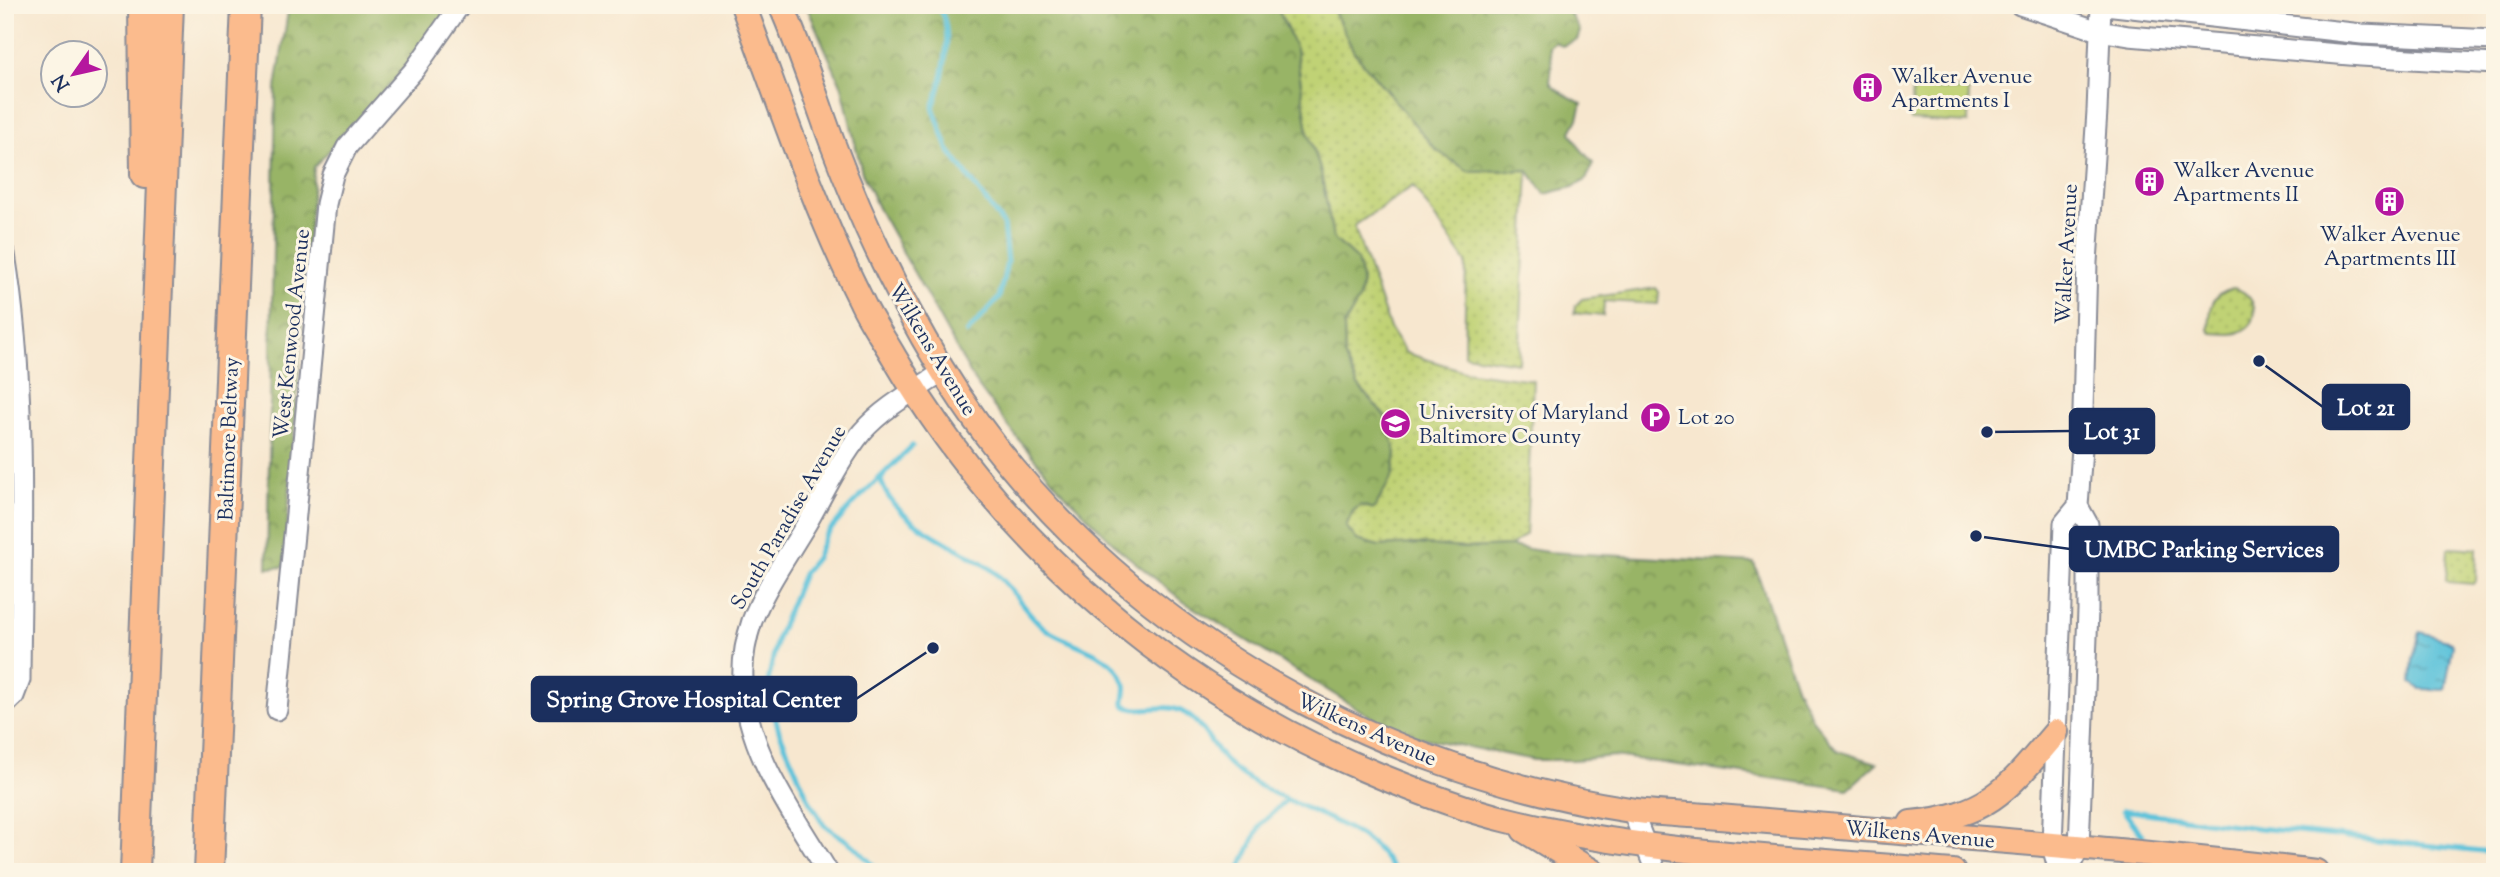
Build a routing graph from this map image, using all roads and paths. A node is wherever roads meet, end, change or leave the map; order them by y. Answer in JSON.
{"nodes":[{"id":1,"x":143,"y":5,"type":"edge"},
{"id":2,"x":169,"y":5,"type":"edge"},
{"id":3,"x":246,"y":5,"type":"edge"},
{"id":4,"x":460,"y":5,"type":"edge"},
{"id":5,"x":743,"y":5,"type":"edge"},
{"id":6,"x":781,"y":5,"type":"edge"},
{"id":7,"x":2020,"y":5,"type":"edge"},
{"id":8,"x":2103,"y":5,"type":"edge"},
{"id":9,"x":2099,"y":31,"type":"junction"},
{"id":10,"x":2495,"y":40,"type":"edge"},
{"id":11,"x":2495,"y":64,"type":"edge"},
{"id":12,"x":5,"y":254,"type":"edge"},
{"id":13,"x":943,"y":372,"type":"junction"},
{"id":14,"x":914,"y":391,"type":"junction"},
{"id":15,"x":152,"y":452,"type":"junction"},
{"id":16,"x":2078,"y":506,"type":"junction"},
{"id":17,"x":5,"y":705,"type":"edge"},
{"id":18,"x":277,"y":710,"type":"dead end"},
{"id":19,"x":2056,"y":733,"type":"junction"},
{"id":20,"x":1632,"y":810,"type":"junction"},
{"id":21,"x":1505,"y":820,"type":"junction"},
{"id":22,"x":1855,"y":828,"type":"junction"},
{"id":23,"x":1646,"y":846,"type":"junction"},
{"id":24,"x":2052,"y":846,"type":"junction"},
{"id":25,"x":2079,"y":848,"type":"junction"},
{"id":26,"x":1756,"y":855,"type":"junction"},
{"id":27,"x":135,"y":872,"type":"edge"},
{"id":28,"x":209,"y":872,"type":"edge"},
{"id":29,"x":828,"y":872,"type":"edge"},
{"id":30,"x":1593,"y":872,"type":"edge"},
{"id":31,"x":1656,"y":872,"type":"edge"},
{"id":32,"x":1715,"y":872,"type":"edge"},
{"id":33,"x":1953,"y":872,"type":"edge"},
{"id":34,"x":2059,"y":872,"type":"edge"},
{"id":35,"x":2067,"y":872,"type":"edge"},
{"id":36,"x":2316,"y":872,"type":"edge"}],
"edges":[{"from":1,"to":15,"type":"highway"},
{"from":2,"to":15,"type":"highway"},
{"from":3,"to":28,"type":"highway","name":"Baltimore Beltway"},
{"from":4,"to":18,"type":"street","name":"West Kenwood Avenue"},
{"from":5,"to":14,"type":"main road","name":"Wilkens Avenue"},
{"from":6,"to":13,"type":"main road","name":"Wilkens Avenue"},
{"from":7,"to":9,"type":"street"},
{"from":8,"to":9,"type":"street","name":"Walker Avenue"},
{"from":8,"to":10,"type":"street"},
{"from":9,"to":11,"type":"street"},
{"from":9,"to":16,"type":"street","name":"Walker Avenue"},
{"from":12,"to":17,"type":"street"},
{"from":13,"to":14,"type":"street","name":"South Paradise Avenue"},
{"from":13,"to":20,"type":"main road","name":"Wilkens Avenue"},
{"from":14,"to":21,"type":"main road","name":"Wilkens Avenue"},
{"from":14,"to":29,"type":"street","name":"South Paradise Avenue"},
{"from":15,"to":27,"type":"highway"},
{"from":16,"to":19,"type":"street","name":"Walker Avenue"},
{"from":16,"to":25,"type":"street","name":"Walker Avenue"},
{"from":19,"to":22,"type":"main road"},
{"from":19,"to":24,"type":"street","name":"Walker Avenue"},
{"from":20,"to":22,"type":"main road","name":"Wilkens Avenue"},
{"from":20,"to":23,"type":"street"},
{"from":21,"to":23,"type":"main road","name":"Wilkens Avenue"},
{"from":21,"to":30,"type":"main road"},
{"from":22,"to":24,"type":"main road","name":"Wilkens Avenue"},
{"from":23,"to":26,"type":"main road","name":"Wilkens Avenue"},
{"from":23,"to":31,"type":"street"},
{"from":24,"to":25,"type":"main road","name":"Wilkens Avenue"},
{"from":24,"to":34,"type":"street","name":"Walker Avenue"},
{"from":25,"to":35,"type":"street","name":"Walker Avenue"},
{"from":25,"to":36,"type":"main road","name":"Wilkens Avenue"},
{"from":26,"to":32,"type":"main road"},
{"from":26,"to":33,"type":"main road","name":"Wilkens Avenue"}]}
